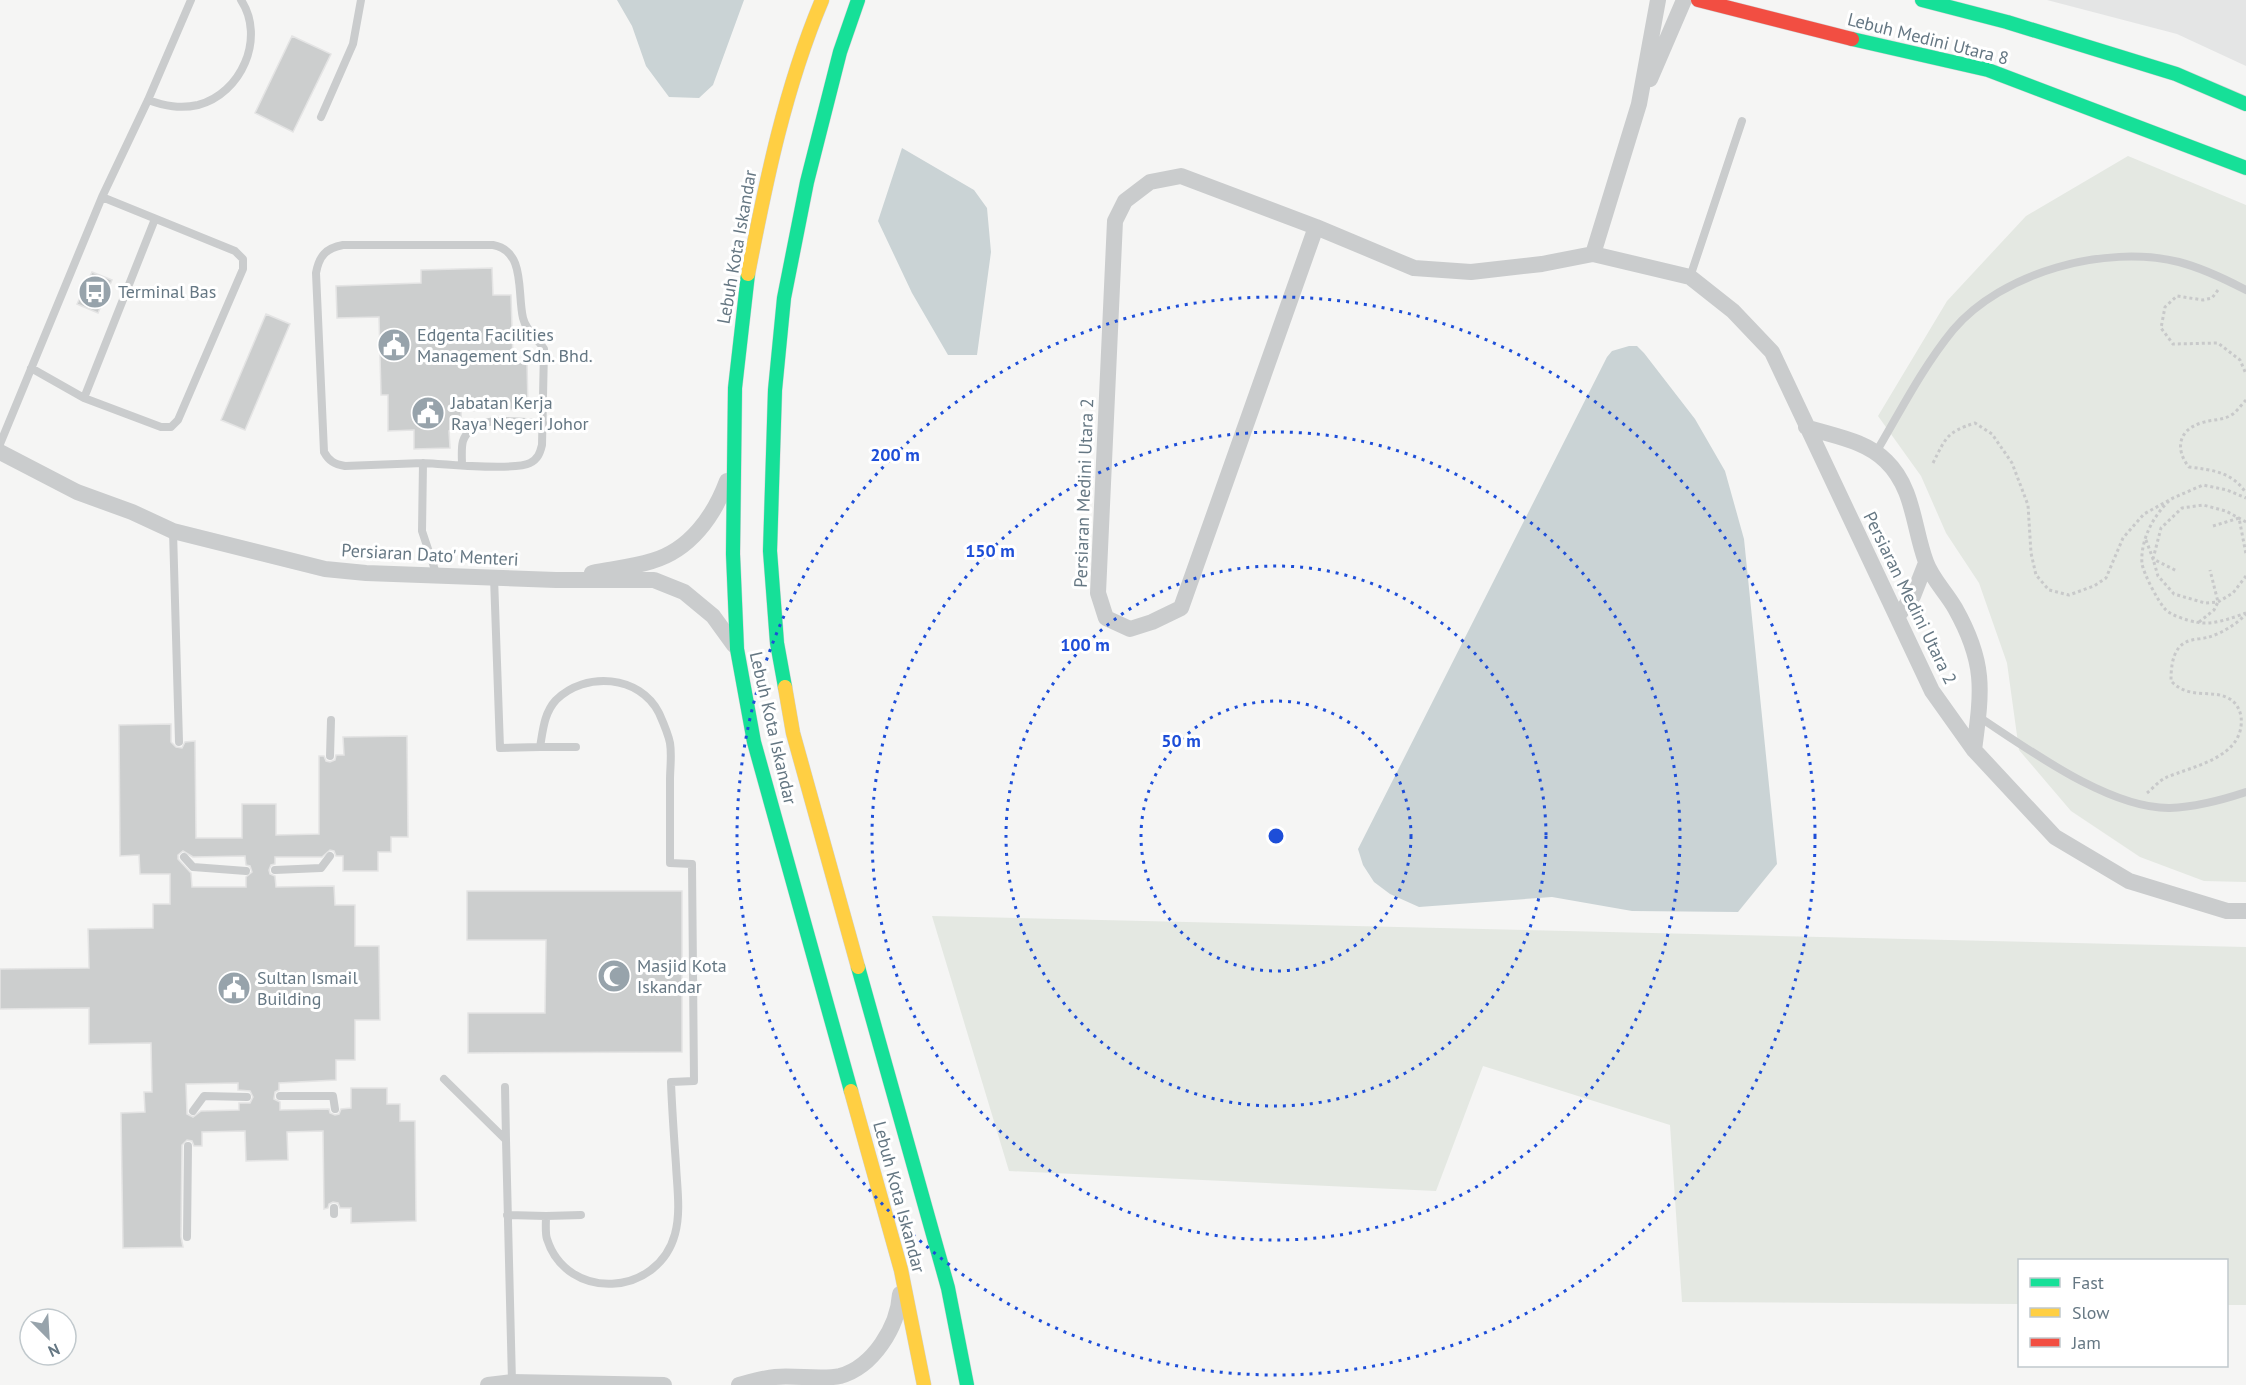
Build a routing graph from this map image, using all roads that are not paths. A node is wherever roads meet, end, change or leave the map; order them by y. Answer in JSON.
{"nodes":[{"id":1,"x":191,"y":0,"type":"edge"},
{"id":2,"x":241,"y":0,"type":"edge"},
{"id":3,"x":361,"y":0,"type":"edge"},
{"id":4,"x":822,"y":0,"type":"edge"},
{"id":5,"x":858,"y":0,"type":"edge"},
{"id":6,"x":1658,"y":0,"type":"edge"},
{"id":7,"x":1684,"y":0,"type":"edge"},
{"id":8,"x":1698,"y":0,"type":"edge"},
{"id":9,"x":1922,"y":0,"type":"edge"},
{"id":10,"x":148,"y":100,"type":"junction"},
{"id":11,"x":1639,"y":104,"type":"junction"},
{"id":12,"x":2246,"y":104,"type":"edge"},
{"id":13,"x":321,"y":117,"type":"dead end"},
{"id":14,"x":1742,"y":121,"type":"dead end"},
{"id":15,"x":2246,"y":168,"type":"edge"},
{"id":16,"x":102,"y":196,"type":"junction"},
{"id":17,"x":155,"y":219,"type":"junction"},
{"id":18,"x":1316,"y":227,"type":"junction"},
{"id":19,"x":1593,"y":254,"type":"junction"},
{"id":20,"x":1690,"y":277,"type":"junction"},
{"id":21,"x":2246,"y":290,"type":"edge"},
{"id":22,"x":31,"y":368,"type":"junction"},
{"id":23,"x":84,"y":398,"type":"junction"},
{"id":24,"x":543,"y":423,"type":"junction"},
{"id":25,"x":1806,"y":427,"type":"junction"},
{"id":26,"x":0,"y":444,"type":"edge"},
{"id":27,"x":0,"y":452,"type":"edge"},
{"id":28,"x":1875,"y":454,"type":"junction"},
{"id":29,"x":735,"y":459,"type":"junction"},
{"id":30,"x":423,"y":463,"type":"junction"},
{"id":31,"x":462,"y":465,"type":"junction"},
{"id":32,"x":173,"y":531,"type":"junction"},
{"id":33,"x":1926,"y":563,"type":"junction"},
{"id":34,"x":437,"y":576,"type":"junction"},
{"id":35,"x":494,"y":577,"type":"junction"},
{"id":36,"x":556,"y":580,"type":"junction"},
{"id":37,"x":1897,"y":617,"type":"junction"},
{"id":38,"x":737,"y":649,"type":"junction"},
{"id":39,"x":1978,"y":717,"type":"junction"},
{"id":40,"x":330,"y":720,"type":"dead end"},
{"id":41,"x":179,"y":742,"type":"dead end"},
{"id":42,"x":540,"y":747,"type":"junction"},
{"id":43,"x":576,"y":747,"type":"dead end"},
{"id":44,"x":1974,"y":750,"type":"junction"},
{"id":45,"x":330,"y":756,"type":"dead end"},
{"id":46,"x":2246,"y":792,"type":"edge"},
{"id":47,"x":330,"y":856,"type":"dead end"},
{"id":48,"x":184,"y":857,"type":"dead end"},
{"id":49,"x":275,"y":870,"type":"dead end"},
{"id":50,"x":246,"y":871,"type":"dead end"},
{"id":51,"x":2246,"y":911,"type":"edge"},
{"id":52,"x":444,"y":1079,"type":"dead end"},
{"id":53,"x":505,"y":1087,"type":"dead end"},
{"id":54,"x":280,"y":1096,"type":"dead end"},
{"id":55,"x":247,"y":1097,"type":"dead end"},
{"id":56,"x":335,"y":1109,"type":"dead end"},
{"id":57,"x":193,"y":1111,"type":"dead end"},
{"id":58,"x":506,"y":1140,"type":"junction"},
{"id":59,"x":188,"y":1146,"type":"dead end"},
{"id":60,"x":507,"y":1215,"type":"junction"},
{"id":61,"x":580,"y":1215,"type":"dead end"},
{"id":62,"x":546,"y":1216,"type":"junction"},
{"id":63,"x":186,"y":1237,"type":"dead end"},
{"id":64,"x":901,"y":1270,"type":"junction"},
{"id":65,"x":512,"y":1382,"type":"junction"},
{"id":66,"x":488,"y":1385,"type":"edge"},
{"id":67,"x":664,"y":1385,"type":"edge"},
{"id":68,"x":739,"y":1385,"type":"edge"},
{"id":69,"x":924,"y":1385,"type":"edge"},
{"id":70,"x":968,"y":1385,"type":"edge"}],
"edges":[{"from":1,"to":10,"type":"lane"},
{"from":2,"to":10,"type":"lane"},
{"from":3,"to":13,"type":"lane"},
{"from":4,"to":29,"type":"main road","name":"Lebuh Kota Iskandar"},
{"from":5,"to":70,"type":"main road","name":"Lebuh Kota Iskandar"},
{"from":6,"to":11,"type":"street"},
{"from":7,"to":11,"type":"street"},
{"from":8,"to":15,"type":"main road","name":"Lebuh Medini Utara 8"},
{"from":9,"to":12,"type":"main road","name":"Lebuh Medini Utara 8"},
{"from":10,"to":16,"type":"lane"},
{"from":11,"to":19,"type":"street"},
{"from":14,"to":20,"type":"lane"},
{"from":16,"to":17,"type":"lane"},
{"from":16,"to":22,"type":"lane"},
{"from":17,"to":23,"type":"lane"},
{"from":17,"to":23,"type":"lane"},
{"from":18,"to":18,"type":"street","name":"Persiaran Medini Utara 2"},
{"from":18,"to":19,"type":"street","name":"Persiaran Medini Utara 2"},
{"from":19,"to":20,"type":"street","name":"Persiaran Medini Utara 2"},
{"from":20,"to":25,"type":"street","name":"Persiaran Medini Utara 2"},
{"from":21,"to":28,"type":"lane"},
{"from":22,"to":23,"type":"lane"},
{"from":22,"to":26,"type":"lane"},
{"from":24,"to":30,"type":"lane"},
{"from":24,"to":31,"type":"lane"},
{"from":24,"to":31,"type":"lane"},
{"from":25,"to":28,"type":"street"},
{"from":25,"to":37,"type":"street","name":"Persiaran Medini Utara 2"},
{"from":27,"to":32,"type":"street","name":"Persiaran Dato' Menteri"},
{"from":28,"to":33,"type":"street"},
{"from":29,"to":36,"type":"street","name":"Persiaran Dato' Menteri"},
{"from":29,"to":38,"type":"main road","name":"Lebuh Kota Iskandar"},
{"from":30,"to":31,"type":"lane"},
{"from":30,"to":34,"type":"lane"},
{"from":32,"to":34,"type":"street","name":"Persiaran Dato' Menteri"},
{"from":32,"to":41,"type":"lane"},
{"from":33,"to":37,"type":"street"},
{"from":33,"to":39,"type":"street"},
{"from":34,"to":35,"type":"street","name":"Persiaran Dato' Menteri"},
{"from":35,"to":36,"type":"street","name":"Persiaran Dato' Menteri"},
{"from":35,"to":42,"type":"lane"},
{"from":36,"to":38,"type":"street","name":"Persiaran Dato' Menteri"},
{"from":37,"to":44,"type":"street","name":"Persiaran Medini Utara 2"},
{"from":38,"to":64,"type":"main road","name":"Lebuh Kota Iskandar"},
{"from":39,"to":44,"type":"street"},
{"from":39,"to":46,"type":"lane"},
{"from":40,"to":45,"type":"lane"},
{"from":42,"to":43,"type":"lane"},
{"from":42,"to":62,"type":"lane"},
{"from":44,"to":51,"type":"street","name":"Persiaran Medini Utara 2"},
{"from":47,"to":49,"type":"lane"},
{"from":48,"to":50,"type":"lane"},
{"from":52,"to":58,"type":"lane"},
{"from":53,"to":58,"type":"lane"},
{"from":54,"to":56,"type":"lane"},
{"from":55,"to":57,"type":"lane"},
{"from":58,"to":60,"type":"lane"},
{"from":59,"to":63,"type":"lane"},
{"from":60,"to":62,"type":"lane"},
{"from":60,"to":65,"type":"lane"},
{"from":61,"to":62,"type":"lane"},
{"from":64,"to":68,"type":"street"},
{"from":64,"to":69,"type":"main road","name":"Lebuh Kota Iskandar"},
{"from":65,"to":66,"type":"street"},
{"from":65,"to":67,"type":"street"}]}
